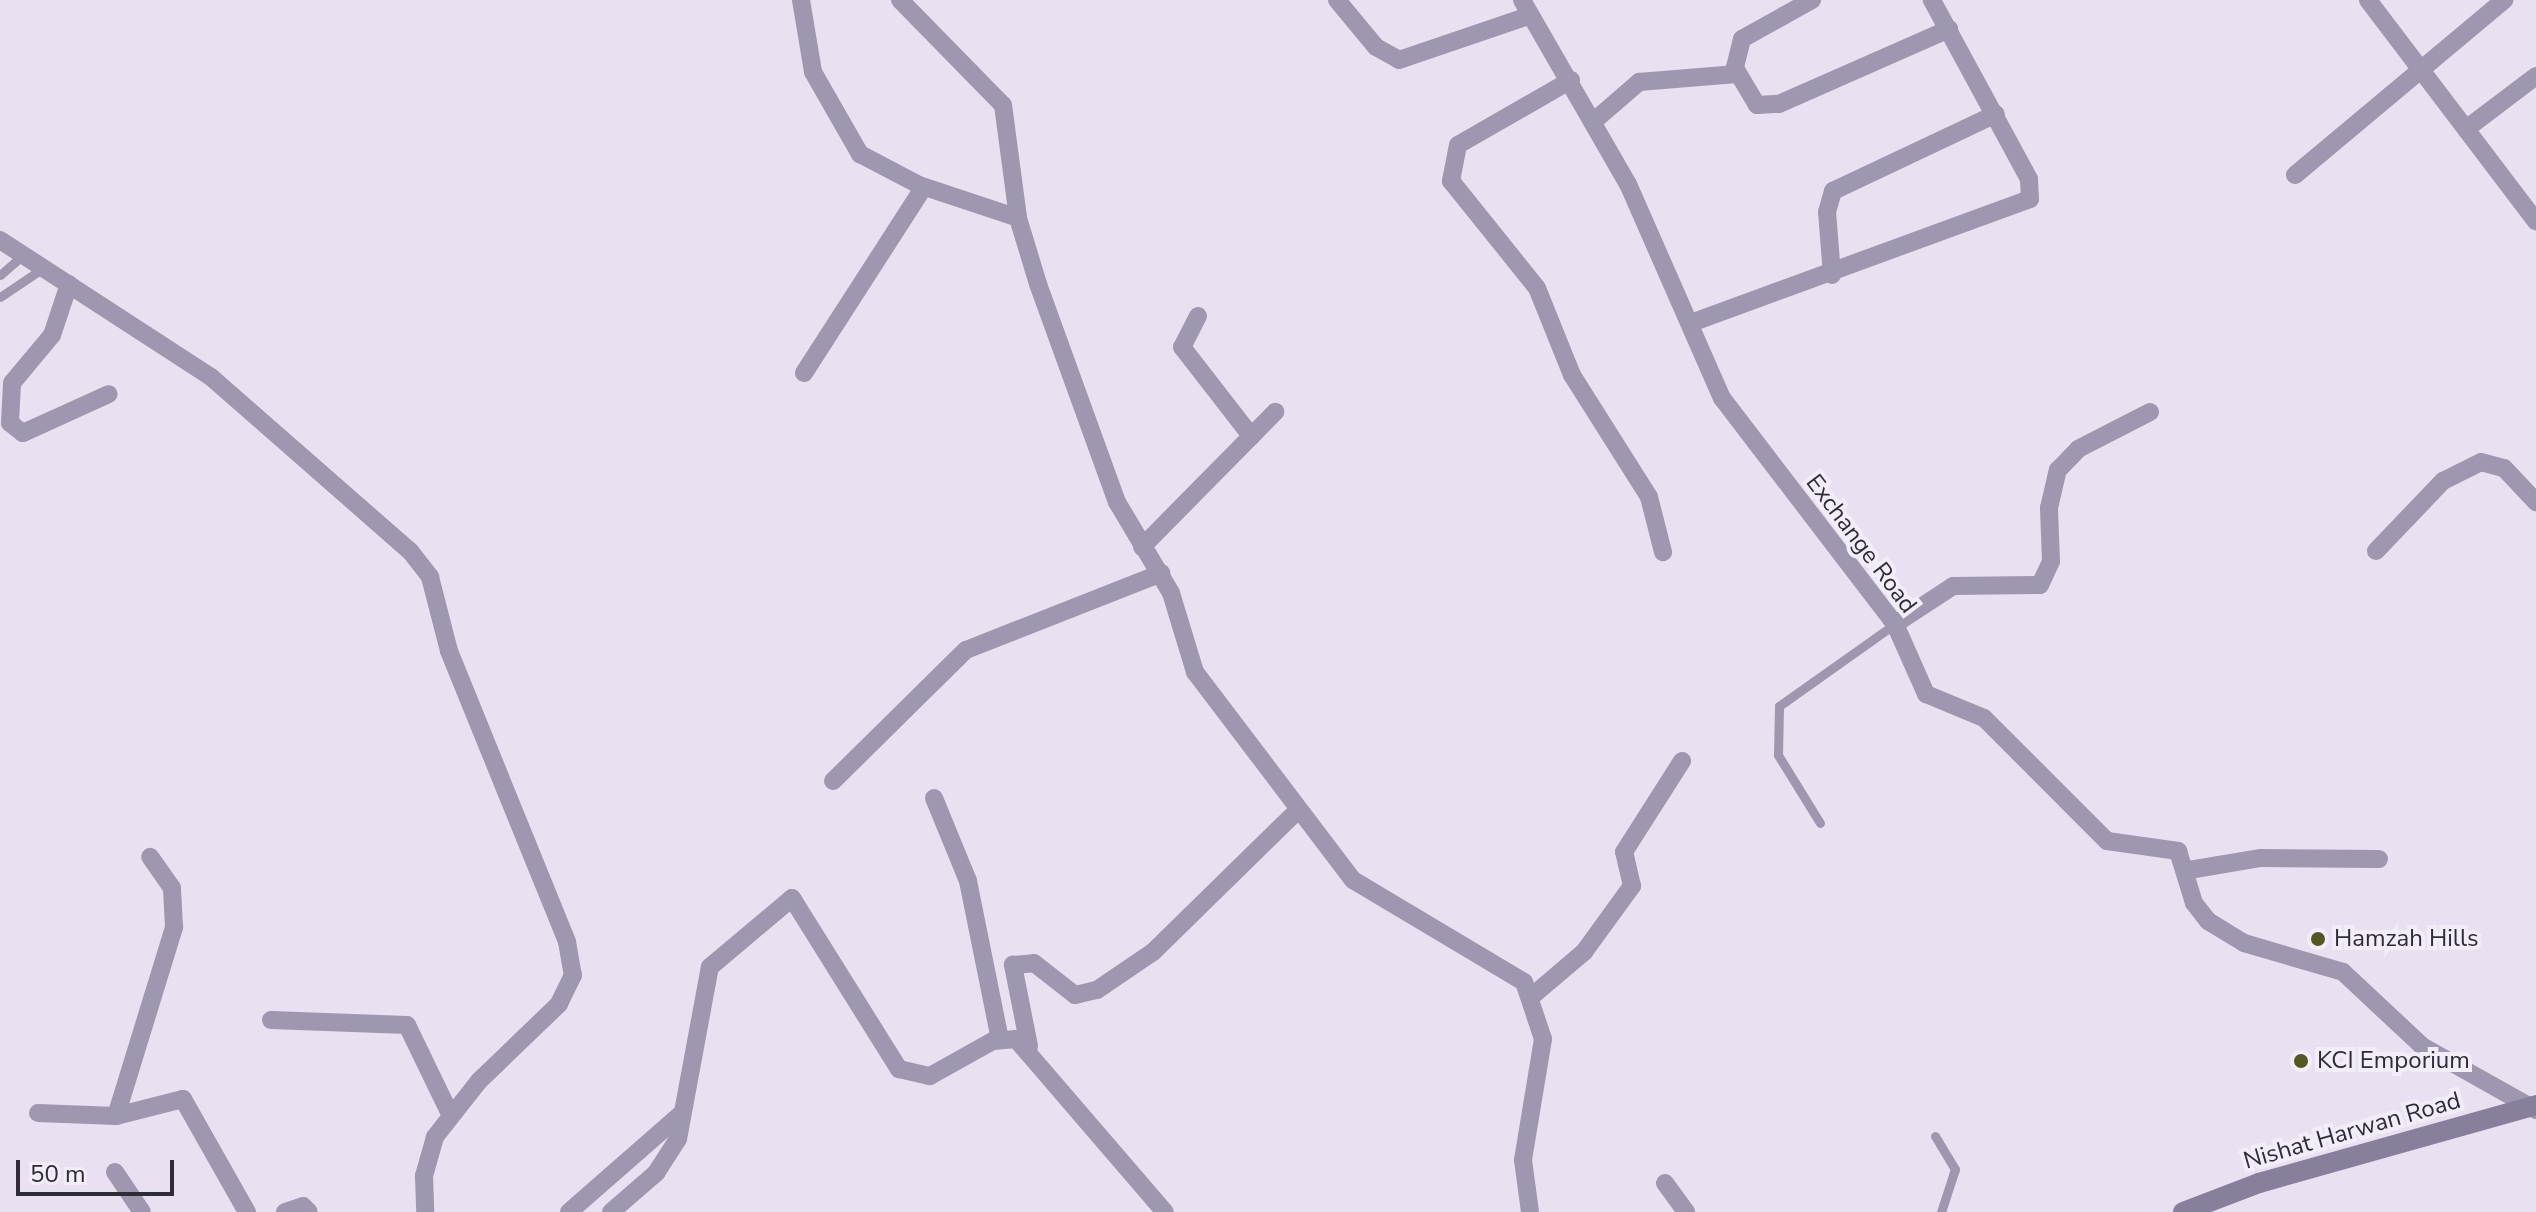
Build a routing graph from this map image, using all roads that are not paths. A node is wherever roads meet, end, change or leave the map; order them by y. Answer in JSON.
{"nodes":[{"id":1,"x":801,"y":0,"type":"edge"},
{"id":2,"x":900,"y":0,"type":"edge"},
{"id":3,"x":1337,"y":0,"type":"edge"},
{"id":4,"x":1812,"y":0,"type":"edge"},
{"id":5,"x":1932,"y":0,"type":"edge"},
{"id":6,"x":2368,"y":0,"type":"edge"},
{"id":7,"x":2504,"y":0,"type":"edge"},
{"id":8,"x":1525,"y":8,"type":"edge"},
{"id":9,"x":1949,"y":29,"type":"junction"},
{"id":10,"x":2420,"y":69,"type":"junction"},
{"id":11,"x":1737,"y":74,"type":"junction"},
{"id":12,"x":2536,"y":76,"type":"edge"},
{"id":13,"x":1571,"y":80,"type":"junction"},
{"id":14,"x":1996,"y":114,"type":"junction"},
{"id":15,"x":1594,"y":121,"type":"junction"},
{"id":16,"x":2466,"y":129,"type":"junction"},
{"id":17,"x":2295,"y":175,"type":"dead end"},
{"id":18,"x":924,"y":187,"type":"junction"},
{"id":19,"x":1018,"y":218,"type":"junction"},
{"id":20,"x":2536,"y":221,"type":"edge"},
{"id":21,"x":0,"y":240,"type":"edge"},
{"id":22,"x":23,"y":255,"type":"junction"},
{"id":23,"x":43,"y":268,"type":"junction"},
{"id":24,"x":0,"y":275,"type":"edge"},
{"id":25,"x":1832,"y":275,"type":"junction"},
{"id":26,"x":69,"y":284,"type":"junction"},
{"id":27,"x":0,"y":297,"type":"edge"},
{"id":28,"x":1198,"y":316,"type":"dead end"},
{"id":29,"x":1691,"y":323,"type":"junction"},
{"id":30,"x":804,"y":373,"type":"dead end"},
{"id":31,"x":109,"y":394,"type":"dead end"},
{"id":32,"x":1275,"y":412,"type":"dead end"},
{"id":33,"x":2150,"y":412,"type":"dead end"},
{"id":34,"x":1251,"y":436,"type":"junction"},
{"id":35,"x":2536,"y":502,"type":"edge"},
{"id":36,"x":1142,"y":547,"type":"junction"},
{"id":37,"x":2376,"y":551,"type":"dead end"},
{"id":38,"x":1663,"y":552,"type":"dead end"},
{"id":39,"x":1161,"y":573,"type":"junction"},
{"id":40,"x":1895,"y":624,"type":"junction"},
{"id":41,"x":1682,"y":761,"type":"dead end"},
{"id":42,"x":833,"y":781,"type":"dead end"},
{"id":43,"x":934,"y":798,"type":"dead end"},
{"id":44,"x":1296,"y":812,"type":"junction"},
{"id":45,"x":1820,"y":823,"type":"dead end"},
{"id":46,"x":150,"y":857,"type":"dead end"},
{"id":47,"x":2379,"y":859,"type":"dead end"},
{"id":48,"x":2189,"y":870,"type":"junction"},
{"id":49,"x":1531,"y":997,"type":"junction"},
{"id":50,"x":271,"y":1020,"type":"dead end"},
{"id":51,"x":1000,"y":1039,"type":"junction"},
{"id":52,"x":1029,"y":1046,"type":"junction"},
{"id":53,"x":2535,"y":1107,"type":"edge"},
{"id":54,"x":38,"y":1113,"type":"dead end"},
{"id":55,"x":682,"y":1113,"type":"junction"},
{"id":56,"x":450,"y":1114,"type":"junction"},
{"id":57,"x":116,"y":1116,"type":"junction"},
{"id":58,"x":1935,"y":1136,"type":"dead end"},
{"id":59,"x":115,"y":1172,"type":"dead end"},
{"id":60,"x":1665,"y":1183,"type":"dead end"},
{"id":61,"x":142,"y":1212,"type":"edge"},
{"id":62,"x":247,"y":1212,"type":"edge"},
{"id":63,"x":285,"y":1212,"type":"edge"},
{"id":64,"x":309,"y":1212,"type":"edge"},
{"id":65,"x":425,"y":1212,"type":"edge"},
{"id":66,"x":569,"y":1212,"type":"edge"},
{"id":67,"x":611,"y":1212,"type":"edge"},
{"id":68,"x":1165,"y":1212,"type":"edge"},
{"id":69,"x":1530,"y":1212,"type":"edge"},
{"id":70,"x":1686,"y":1212,"type":"edge"},
{"id":71,"x":1941,"y":1212,"type":"edge"},
{"id":72,"x":2183,"y":1212,"type":"edge"}],
"edges":[{"from":1,"to":18,"type":"street"},
{"from":2,"to":19,"type":"street"},
{"from":3,"to":8,"type":"street"},
{"from":4,"to":11,"type":"street"},
{"from":5,"to":9,"type":"street"},
{"from":6,"to":10,"type":"street"},
{"from":7,"to":10,"type":"street"},
{"from":8,"to":13,"type":"street","name":"Exchange Road"},
{"from":9,"to":11,"type":"street"},
{"from":9,"to":14,"type":"street"},
{"from":10,"to":16,"type":"street"},
{"from":10,"to":17,"type":"street"},
{"from":11,"to":15,"type":"street"},
{"from":12,"to":16,"type":"street"},
{"from":13,"to":15,"type":"street","name":"Exchange Road"},
{"from":13,"to":38,"type":"street"},
{"from":14,"to":25,"type":"street"},
{"from":14,"to":25,"type":"street"},
{"from":15,"to":29,"type":"street","name":"Exchange Road"},
{"from":16,"to":20,"type":"street"},
{"from":18,"to":19,"type":"street"},
{"from":18,"to":30,"type":"street"},
{"from":19,"to":36,"type":"street"},
{"from":21,"to":22,"type":"street"},
{"from":22,"to":23,"type":"street"},
{"from":22,"to":24,"type":"lane"},
{"from":23,"to":26,"type":"street"},
{"from":23,"to":27,"type":"lane"},
{"from":25,"to":29,"type":"street"},
{"from":26,"to":31,"type":"street"},
{"from":26,"to":56,"type":"street"},
{"from":28,"to":34,"type":"street"},
{"from":29,"to":40,"type":"street","name":"Exchange Road"},
{"from":32,"to":34,"type":"street"},
{"from":33,"to":40,"type":"street"},
{"from":34,"to":36,"type":"street"},
{"from":35,"to":37,"type":"street"},
{"from":36,"to":39,"type":"street"},
{"from":39,"to":42,"type":"street"},
{"from":39,"to":44,"type":"street"},
{"from":40,"to":45,"type":"lane"},
{"from":40,"to":48,"type":"street","name":"Exchange Road"},
{"from":41,"to":49,"type":"street"},
{"from":43,"to":51,"type":"street"},
{"from":44,"to":49,"type":"street"},
{"from":44,"to":52,"type":"street"},
{"from":46,"to":57,"type":"street"},
{"from":47,"to":48,"type":"street"},
{"from":48,"to":53,"type":"street"},
{"from":49,"to":69,"type":"street"},
{"from":50,"to":56,"type":"street"},
{"from":51,"to":52,"type":"street"},
{"from":51,"to":55,"type":"street"},
{"from":52,"to":68,"type":"street"},
{"from":53,"to":72,"type":"main road","name":"Nishat Harwan Road"},
{"from":54,"to":57,"type":"street"},
{"from":55,"to":66,"type":"street"},
{"from":55,"to":67,"type":"street"},
{"from":56,"to":65,"type":"street"},
{"from":57,"to":62,"type":"street"},
{"from":58,"to":71,"type":"lane"},
{"from":59,"to":61,"type":"street"},
{"from":60,"to":70,"type":"street"},
{"from":63,"to":64,"type":"street"}]}
